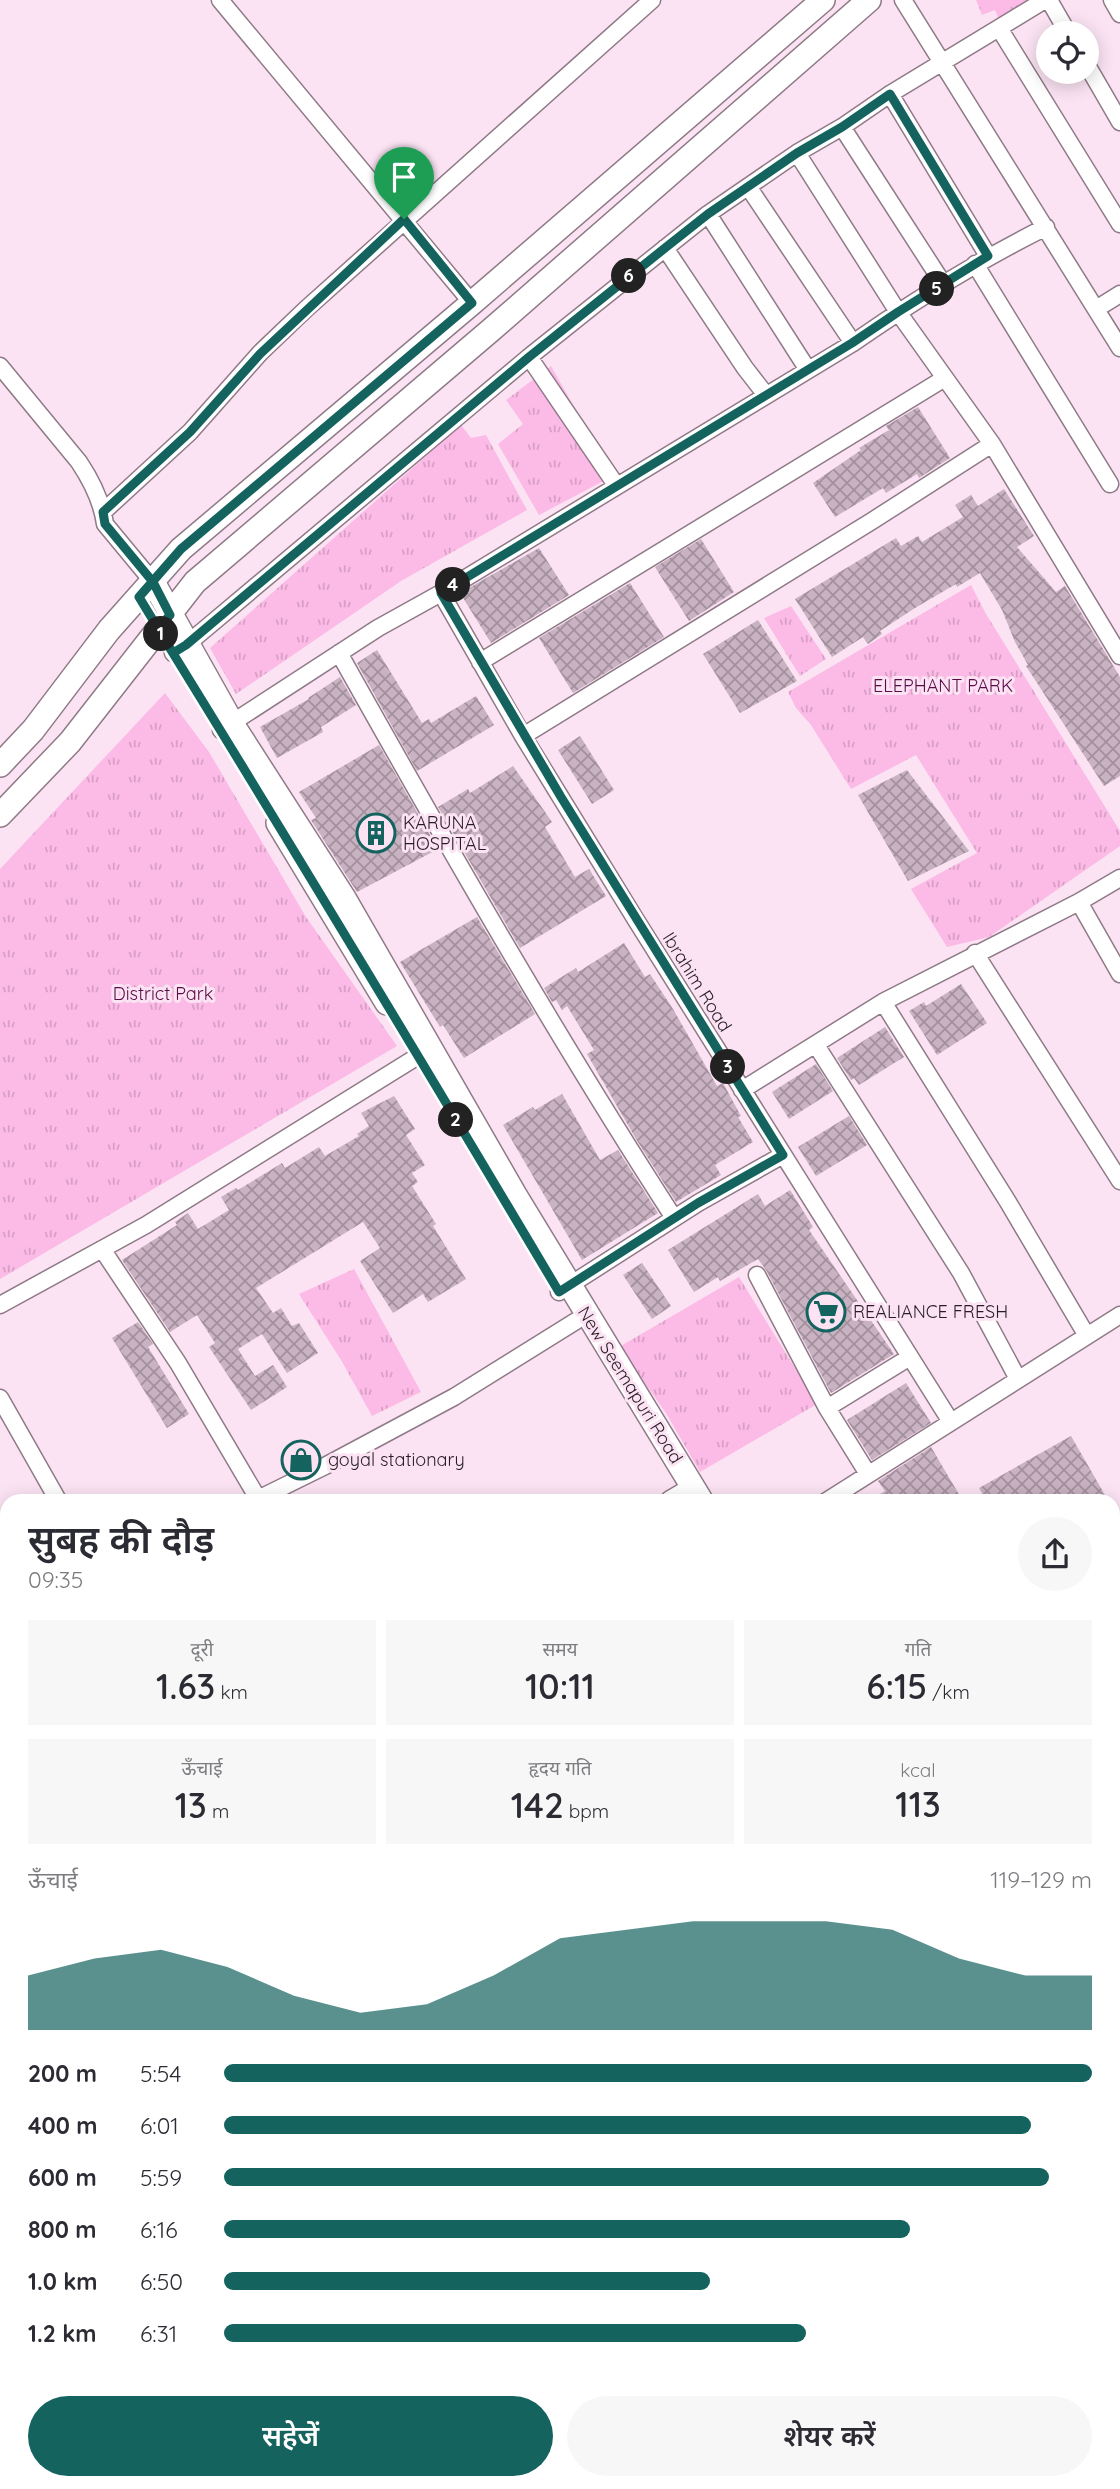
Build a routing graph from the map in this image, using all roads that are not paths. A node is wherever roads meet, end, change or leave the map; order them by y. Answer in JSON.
{"nodes":[{"id":1,"x":220,"y":0,"type":"edge"},
{"id":2,"x":652,"y":0,"type":"edge"},
{"id":3,"x":823,"y":0,"type":"edge"},
{"id":4,"x":869,"y":0,"type":"edge"},
{"id":5,"x":903,"y":0,"type":"edge"},
{"id":6,"x":1047,"y":0,"type":"edge"},
{"id":7,"x":1112,"y":0,"type":"edge"},
{"id":8,"x":1120,"y":14,"type":"edge"},
{"id":9,"x":1060,"y":21,"type":"edge"},
{"id":10,"x":999,"y":29,"type":"junction"},
{"id":11,"x":943,"y":63,"type":"junction"},
{"id":12,"x":1098,"y":84,"type":"edge"},
{"id":13,"x":890,"y":94,"type":"junction"},
{"id":14,"x":1120,"y":122,"type":"edge"},
{"id":15,"x":842,"y":127,"type":"junction"},
{"id":16,"x":797,"y":153,"type":"junction"},
{"id":17,"x":750,"y":187,"type":"junction"},
{"id":18,"x":708,"y":214,"type":"junction"},
{"id":19,"x":404,"y":219,"type":"junction"},
{"id":20,"x":1120,"y":224,"type":"edge"},
{"id":21,"x":1046,"y":227,"type":"junction"},
{"id":22,"x":665,"y":248,"type":"junction"},
{"id":23,"x":982,"y":260,"type":"junction"},
{"id":24,"x":944,"y":285,"type":"junction"},
{"id":25,"x":1120,"y":294,"type":"edge"},
{"id":26,"x":472,"y":303,"type":"junction"},
{"id":27,"x":1096,"y":309,"type":"junction"},
{"id":28,"x":898,"y":312,"type":"junction"},
{"id":29,"x":852,"y":343,"type":"junction"},
{"id":30,"x":1120,"y":348,"type":"edge"},
{"id":31,"x":529,"y":357,"type":"junction"},
{"id":32,"x":0,"y":366,"type":"edge"},
{"id":33,"x":807,"y":370,"type":"junction"},
{"id":34,"x":945,"y":378,"type":"junction"},
{"id":35,"x":766,"y":395,"type":"junction"},
{"id":36,"x":992,"y":444,"type":"junction"},
{"id":37,"x":1110,"y":484,"type":"dead end"},
{"id":38,"x":616,"y":485,"type":"junction"},
{"id":39,"x":103,"y":512,"type":"junction"},
{"id":40,"x":146,"y":589,"type":"junction"},
{"id":41,"x":441,"y":593,"type":"junction"},
{"id":42,"x":164,"y":622,"type":"junction"},
{"id":43,"x":180,"y":649,"type":"junction"},
{"id":44,"x":339,"y":653,"type":"junction"},
{"id":45,"x":1120,"y":656,"type":"edge"},
{"id":46,"x":480,"y":662,"type":"junction"},
{"id":47,"x":226,"y":726,"type":"junction"},
{"id":48,"x":523,"y":736,"type":"junction"},
{"id":49,"x":0,"y":765,"type":"edge"},
{"id":50,"x":0,"y":815,"type":"edge"},
{"id":51,"x":1120,"y":878,"type":"edge"},
{"id":52,"x":1079,"y":902,"type":"junction"},
{"id":53,"x":975,"y":953,"type":"junction"},
{"id":54,"x":1120,"y":974,"type":"edge"},
{"id":55,"x":883,"y":1002,"type":"junction"},
{"id":56,"x":816,"y":1045,"type":"junction"},
{"id":57,"x":424,"y":1052,"type":"junction"},
{"id":58,"x":742,"y":1090,"type":"junction"},
{"id":59,"x":783,"y":1155,"type":"junction"},
{"id":60,"x":1120,"y":1181,"type":"edge"},
{"id":61,"x":674,"y":1218,"type":"junction"},
{"id":62,"x":102,"y":1249,"type":"junction"},
{"id":63,"x":757,"y":1275,"type":"dead end"},
{"id":64,"x":564,"y":1289,"type":"junction"},
{"id":65,"x":0,"y":1305,"type":"edge"},
{"id":66,"x":1120,"y":1315,"type":"edge"},
{"id":67,"x":576,"y":1321,"type":"junction"},
{"id":68,"x":1087,"y":1336,"type":"junction"},
{"id":69,"x":910,"y":1357,"type":"junction"},
{"id":70,"x":1018,"y":1379,"type":"junction"},
{"id":71,"x":0,"y":1398,"type":"edge"},
{"id":72,"x":827,"y":1408,"type":"junction"},
{"id":73,"x":951,"y":1422,"type":"junction"},
{"id":74,"x":868,"y":1474,"type":"junction"},
{"id":75,"x":54,"y":1494,"type":"edge"},
{"id":76,"x":254,"y":1494,"type":"edge"},
{"id":77,"x":269,"y":1494,"type":"edge"},
{"id":78,"x":684,"y":1494,"type":"edge"},
{"id":79,"x":685,"y":1494,"type":"edge"},
{"id":80,"x":837,"y":1494,"type":"edge"}],
"edges":[{"from":1,"to":19,"type":"street"},
{"from":2,"to":19,"type":"street"},
{"from":3,"to":26,"type":"main road"},
{"from":4,"to":42,"type":"main road"},
{"from":5,"to":11,"type":"street"},
{"from":6,"to":9,"type":"street"},
{"from":6,"to":10,"type":"street"},
{"from":7,"to":8,"type":"street"},
{"from":10,"to":11,"type":"street"},
{"from":10,"to":20,"type":"street"},
{"from":11,"to":13,"type":"street"},
{"from":11,"to":21,"type":"street"},
{"from":12,"to":14,"type":"street"},
{"from":13,"to":15,"type":"street"},
{"from":13,"to":23,"type":"street"},
{"from":15,"to":16,"type":"street"},
{"from":15,"to":24,"type":"street"},
{"from":16,"to":17,"type":"street"},
{"from":16,"to":28,"type":"street"},
{"from":17,"to":18,"type":"street"},
{"from":17,"to":29,"type":"street"},
{"from":18,"to":22,"type":"street"},
{"from":18,"to":33,"type":"street"},
{"from":19,"to":26,"type":"street"},
{"from":19,"to":39,"type":"street"},
{"from":21,"to":23,"type":"street"},
{"from":21,"to":27,"type":"street"},
{"from":22,"to":31,"type":"street"},
{"from":22,"to":35,"type":"street"},
{"from":23,"to":24,"type":"street"},
{"from":23,"to":37,"type":"street"},
{"from":24,"to":28,"type":"street"},
{"from":25,"to":27,"type":"street"},
{"from":26,"to":40,"type":"main road"},
{"from":27,"to":30,"type":"street"},
{"from":28,"to":29,"type":"street"},
{"from":28,"to":34,"type":"street"},
{"from":29,"to":33,"type":"street"},
{"from":31,"to":38,"type":"street"},
{"from":31,"to":43,"type":"street"},
{"from":32,"to":39,"type":"street"},
{"from":33,"to":35,"type":"street"},
{"from":34,"to":36,"type":"street"},
{"from":34,"to":46,"type":"street"},
{"from":35,"to":38,"type":"street"},
{"from":36,"to":45,"type":"street"},
{"from":36,"to":48,"type":"street"},
{"from":38,"to":41,"type":"street"},
{"from":39,"to":40,"type":"street"},
{"from":40,"to":42,"type":"main road","name":"New Seemapuri Road"},
{"from":40,"to":49,"type":"main road"},
{"from":41,"to":44,"type":"street"},
{"from":41,"to":46,"type":"street","name":"Ibrahim Road"},
{"from":42,"to":43,"type":"main road","name":"New Seemapuri Road"},
{"from":42,"to":50,"type":"main road"},
{"from":43,"to":47,"type":"main road","name":"New Seemapuri Road"},
{"from":44,"to":47,"type":"street"},
{"from":44,"to":61,"type":"street"},
{"from":46,"to":48,"type":"street","name":"Ibrahim Road"},
{"from":47,"to":57,"type":"main road","name":"New Seemapuri Road"},
{"from":48,"to":58,"type":"street","name":"Ibrahim Road"},
{"from":51,"to":52,"type":"street"},
{"from":52,"to":53,"type":"street"},
{"from":52,"to":54,"type":"street"},
{"from":53,"to":55,"type":"street"},
{"from":53,"to":60,"type":"street"},
{"from":55,"to":56,"type":"street"},
{"from":55,"to":68,"type":"street"},
{"from":56,"to":58,"type":"street"},
{"from":56,"to":70,"type":"street"},
{"from":57,"to":62,"type":"street"},
{"from":57,"to":64,"type":"main road","name":"New Seemapuri Road"},
{"from":58,"to":59,"type":"street","name":"Ibrahim Road"},
{"from":59,"to":61,"type":"street"},
{"from":59,"to":69,"type":"street","name":"Ibrahim Road"},
{"from":61,"to":64,"type":"street"},
{"from":62,"to":65,"type":"street"},
{"from":62,"to":76,"type":"street"},
{"from":63,"to":72,"type":"street"},
{"from":64,"to":67,"type":"main road","name":"New Seemapuri Road"},
{"from":64,"to":79,"type":"main road","name":"New Seemapuri Road"},
{"from":66,"to":68,"type":"street"},
{"from":67,"to":77,"type":"street"},
{"from":67,"to":78,"type":"main road","name":"New Seemapuri Road"},
{"from":68,"to":70,"type":"street"},
{"from":69,"to":72,"type":"street"},
{"from":69,"to":73,"type":"street","name":"Ibrahim Road"},
{"from":70,"to":73,"type":"street"},
{"from":71,"to":75,"type":"street"},
{"from":72,"to":74,"type":"street"},
{"from":73,"to":74,"type":"street"},
{"from":74,"to":80,"type":"street"}]}
